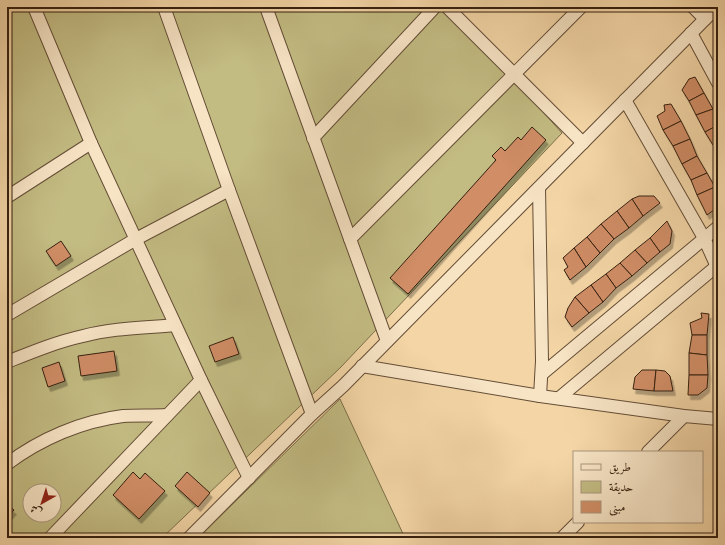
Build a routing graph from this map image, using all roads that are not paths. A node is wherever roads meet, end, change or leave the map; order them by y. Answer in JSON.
{"nodes":[{"id":1,"x":34,"y":7,"type":"edge"},
{"id":2,"x":164,"y":7,"type":"edge"},
{"id":3,"x":266,"y":7,"type":"edge"},
{"id":4,"x":435,"y":7,"type":"edge"},
{"id":5,"x":447,"y":7,"type":"edge"},
{"id":6,"x":581,"y":7,"type":"edge"},
{"id":7,"x":692,"y":7,"type":"edge"},
{"id":8,"x":717,"y":7,"type":"edge"},
{"id":9,"x":705,"y":19,"type":"junction"},
{"id":10,"x":691,"y":33,"type":"junction"},
{"id":11,"x":514,"y":74,"type":"junction"},
{"id":12,"x":718,"y":83,"type":"edge"},
{"id":13,"x":625,"y":100,"type":"junction"},
{"id":14,"x":314,"y":138,"type":"junction"},
{"id":15,"x":91,"y":143,"type":"junction"},
{"id":16,"x":583,"y":143,"type":"junction"},
{"id":17,"x":539,"y":188,"type":"junction"},
{"id":18,"x":229,"y":190,"type":"junction"},
{"id":19,"x":7,"y":197,"type":"edge"},
{"id":20,"x":718,"y":227,"type":"edge"},
{"id":21,"x":704,"y":238,"type":"junction"},
{"id":22,"x":136,"y":239,"type":"junction"},
{"id":23,"x":350,"y":239,"type":"junction"},
{"id":24,"x":717,"y":267,"type":"edge"},
{"id":25,"x":7,"y":315,"type":"edge"},
{"id":26,"x":175,"y":325,"type":"junction"},
{"id":27,"x":387,"y":341,"type":"junction"},
{"id":28,"x":7,"y":362,"type":"edge"},
{"id":29,"x":362,"y":366,"type":"junction"},
{"id":30,"x":542,"y":374,"type":"junction"},
{"id":31,"x":201,"y":380,"type":"junction"},
{"id":32,"x":540,"y":396,"type":"junction"},
{"id":33,"x":559,"y":398,"type":"junction"},
{"id":34,"x":312,"y":414,"type":"junction"},
{"id":35,"x":167,"y":415,"type":"junction"},
{"id":36,"x":684,"y":416,"type":"junction"},
{"id":37,"x":718,"y":419,"type":"edge"},
{"id":38,"x":649,"y":451,"type":"edge"},
{"id":39,"x":7,"y":464,"type":"edge"},
{"id":40,"x":249,"y":478,"type":"junction"},
{"id":41,"x":577,"y":523,"type":"edge"},
{"id":42,"x":50,"y":538,"type":"edge"},
{"id":43,"x":189,"y":538,"type":"edge"},
{"id":44,"x":562,"y":538,"type":"edge"}],
"edges":[{"from":1,"to":15,"type":"street"},
{"from":2,"to":18,"type":"street"},
{"from":3,"to":14,"type":"street"},
{"from":4,"to":14,"type":"street"},
{"from":5,"to":11,"type":"street"},
{"from":6,"to":11,"type":"street"},
{"from":7,"to":9,"type":"street"},
{"from":8,"to":9,"type":"street"},
{"from":9,"to":10,"type":"street"},
{"from":10,"to":12,"type":"street"},
{"from":10,"to":13,"type":"street"},
{"from":11,"to":16,"type":"street"},
{"from":11,"to":23,"type":"street"},
{"from":13,"to":16,"type":"street"},
{"from":13,"to":21,"type":"street"},
{"from":14,"to":23,"type":"street"},
{"from":15,"to":19,"type":"street"},
{"from":15,"to":22,"type":"street"},
{"from":16,"to":17,"type":"street"},
{"from":17,"to":27,"type":"street"},
{"from":17,"to":30,"type":"street"},
{"from":18,"to":22,"type":"street"},
{"from":18,"to":34,"type":"street"},
{"from":20,"to":21,"type":"street"},
{"from":21,"to":24,"type":"street"},
{"from":21,"to":30,"type":"street"},
{"from":22,"to":25,"type":"street"},
{"from":22,"to":26,"type":"street"},
{"from":23,"to":27,"type":"street"},
{"from":24,"to":33,"type":"street"},
{"from":26,"to":28,"type":"street"},
{"from":26,"to":31,"type":"street"},
{"from":27,"to":29,"type":"street"},
{"from":29,"to":32,"type":"street"},
{"from":29,"to":34,"type":"street"},
{"from":30,"to":32,"type":"street"},
{"from":31,"to":35,"type":"street"},
{"from":31,"to":40,"type":"street"},
{"from":32,"to":33,"type":"street"},
{"from":33,"to":36,"type":"street"},
{"from":34,"to":40,"type":"street"},
{"from":35,"to":39,"type":"street"},
{"from":35,"to":42,"type":"street"},
{"from":36,"to":37,"type":"street"},
{"from":36,"to":38,"type":"street"},
{"from":40,"to":43,"type":"street"},
{"from":41,"to":44,"type":"street"}]}
